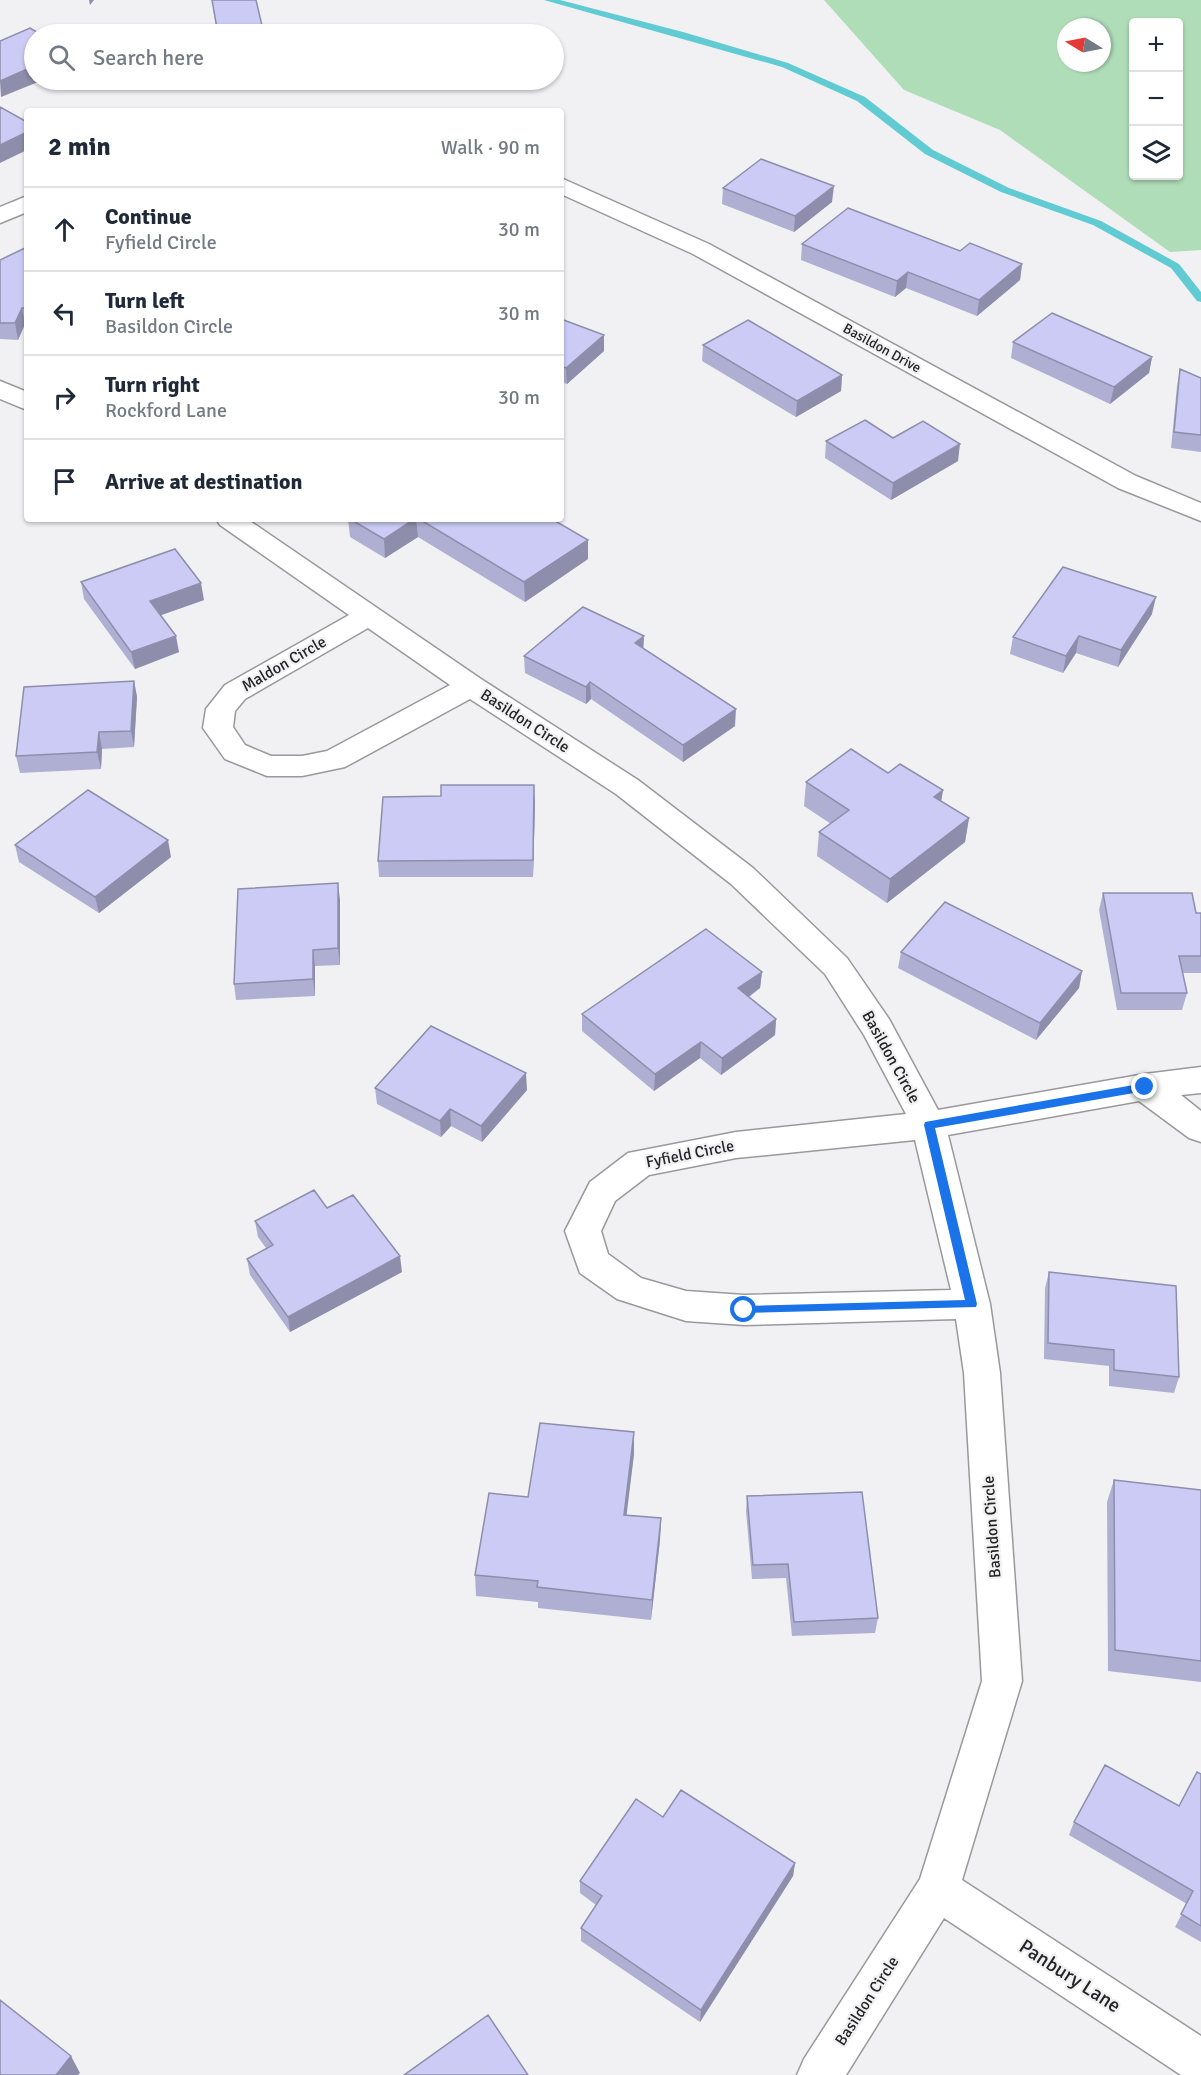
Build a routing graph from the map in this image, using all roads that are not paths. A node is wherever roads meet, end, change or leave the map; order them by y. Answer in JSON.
{"nodes":[{"id":1,"x":564,"y":186,"type":"edge"},
{"id":2,"x":24,"y":205,"type":"edge"},
{"id":3,"x":0,"y":216,"type":"edge"},
{"id":4,"x":0,"y":388,"type":"edge"},
{"id":5,"x":24,"y":400,"type":"edge"},
{"id":6,"x":1201,"y":513,"type":"edge"},
{"id":7,"x":234,"y":522,"type":"edge"},
{"id":8,"x":368,"y":616,"type":"junction"},
{"id":9,"x":471,"y":686,"type":"junction"},
{"id":10,"x":1201,"y":1080,"type":"edge"},
{"id":11,"x":1145,"y":1087,"type":"junction"},
{"id":12,"x":929,"y":1125,"type":"junction"},
{"id":13,"x":1201,"y":1129,"type":"edge"},
{"id":14,"x":972,"y":1304,"type":"junction"},
{"id":15,"x":938,"y":1889,"type":"junction"},
{"id":16,"x":1201,"y":2062,"type":"edge"},
{"id":17,"x":820,"y":2075,"type":"edge"}],
"edges":[{"from":1,"to":6,"type":"street","name":"Basildon Drive"},
{"from":2,"to":3,"type":"street"},
{"from":4,"to":5,"type":"street"},
{"from":7,"to":8,"type":"street","name":"Basildon Circle"},
{"from":8,"to":9,"type":"street","name":"Basildon Circle"},
{"from":8,"to":9,"type":"street","name":"Maldon Circle"},
{"from":9,"to":12,"type":"street","name":"Basildon Circle"},
{"from":10,"to":11,"type":"street","name":"Fyfield Circle"},
{"from":11,"to":12,"type":"street","name":"Fyfield Circle"},
{"from":11,"to":13,"type":"street"},
{"from":12,"to":14,"type":"street","name":"Basildon Circle"},
{"from":12,"to":14,"type":"street","name":"Fyfield Circle"},
{"from":14,"to":15,"type":"street","name":"Basildon Circle"},
{"from":15,"to":16,"type":"street","name":"Panbury Lane"},
{"from":15,"to":17,"type":"street","name":"Basildon Circle"}]}
